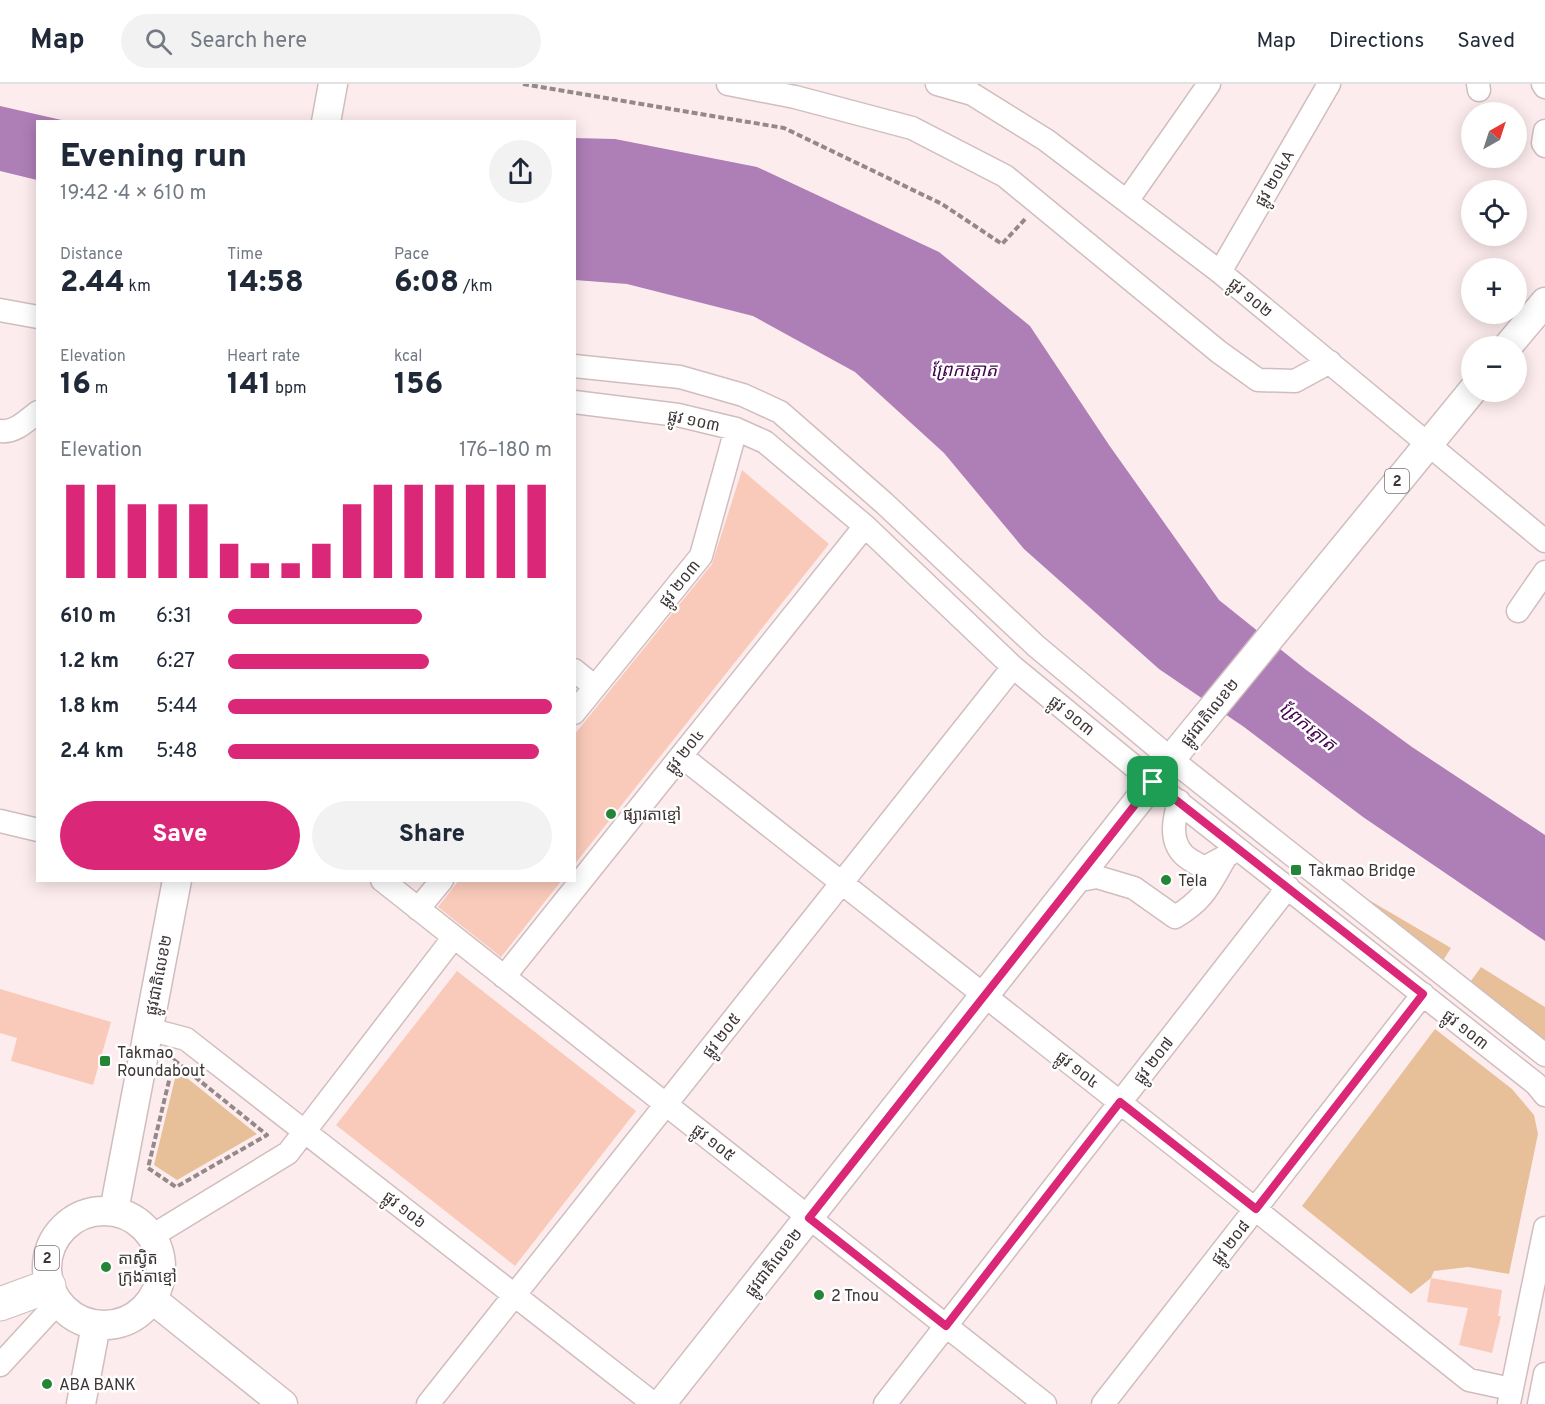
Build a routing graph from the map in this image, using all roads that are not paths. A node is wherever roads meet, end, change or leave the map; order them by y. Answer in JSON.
{"nodes":[{"id":1,"x":333,"y":84,"type":"edge"},
{"id":2,"x":728,"y":84,"type":"edge"},
{"id":3,"x":937,"y":84,"type":"edge"},
{"id":4,"x":1209,"y":84,"type":"edge"},
{"id":5,"x":1329,"y":84,"type":"edge"},
{"id":6,"x":974,"y":89,"type":"edge"},
{"id":7,"x":326,"y":120,"type":"edge"},
{"id":8,"x":1545,"y":131,"type":"edge"},
{"id":9,"x":1545,"y":146,"type":"edge"},
{"id":10,"x":1127,"y":201,"type":"junction"},
{"id":11,"x":1220,"y":272,"type":"junction"},
{"id":12,"x":1545,"y":302,"type":"edge"},
{"id":13,"x":0,"y":310,"type":"edge"},
{"id":14,"x":36,"y":317,"type":"edge"},
{"id":15,"x":1516,"y":336,"type":"edge"},
{"id":16,"x":1330,"y":362,"type":"junction"},
{"id":17,"x":576,"y":366,"type":"edge"},
{"id":18,"x":576,"y":402,"type":"edge"},
{"id":19,"x":1463,"y":402,"type":"edge"},
{"id":20,"x":36,"y":414,"type":"edge"},
{"id":21,"x":736,"y":429,"type":"junction"},
{"id":22,"x":0,"y":431,"type":"edge"},
{"id":23,"x":1428,"y":443,"type":"junction"},
{"id":24,"x":865,"y":526,"type":"junction"},
{"id":25,"x":1545,"y":541,"type":"edge"},
{"id":26,"x":1545,"y":572,"type":"edge"},
{"id":27,"x":1518,"y":611,"type":"dead end"},
{"id":28,"x":1013,"y":667,"type":"junction"},
{"id":29,"x":576,"y":672,"type":"edge"},
{"id":30,"x":596,"y":687,"type":"junction"},
{"id":31,"x":576,"y":711,"type":"edge"},
{"id":32,"x":1175,"y":753,"type":"junction"},
{"id":33,"x":681,"y":756,"type":"junction"},
{"id":34,"x":1153,"y":782,"type":"junction"},
{"id":35,"x":1179,"y":801,"type":"junction"},
{"id":36,"x":0,"y":821,"type":"edge"},
{"id":37,"x":36,"y":830,"type":"edge"},
{"id":38,"x":1232,"y":853,"type":"junction"},
{"id":39,"x":1075,"y":881,"type":"junction"},
{"id":40,"x":177,"y":882,"type":"edge"},
{"id":41,"x":384,"y":882,"type":"edge"},
{"id":42,"x":440,"y":882,"type":"edge"},
{"id":43,"x":842,"y":883,"type":"junction"},
{"id":44,"x":1288,"y":887,"type":"junction"},
{"id":45,"x":418,"y":909,"type":"junction"},
{"id":46,"x":454,"y":938,"type":"junction"},
{"id":47,"x":504,"y":977,"type":"junction"},
{"id":48,"x":1423,"y":994,"type":"junction"},
{"id":49,"x":984,"y":995,"type":"junction"},
{"id":50,"x":148,"y":1029,"type":"junction"},
{"id":51,"x":1545,"y":1055,"type":"edge"},
{"id":52,"x":1545,"y":1095,"type":"edge"},
{"id":53,"x":1120,"y":1102,"type":"junction"},
{"id":54,"x":666,"y":1105,"type":"junction"},
{"id":55,"x":305,"y":1131,"type":"junction"},
{"id":56,"x":1256,"y":1209,"type":"junction"},
{"id":57,"x":114,"y":1211,"type":"junction"},
{"id":58,"x":809,"y":1218,"type":"junction"},
{"id":59,"x":1545,"y":1228,"type":"edge"},
{"id":60,"x":152,"y":1236,"type":"junction"},
{"id":61,"x":54,"y":1294,"type":"junction"},
{"id":62,"x":515,"y":1295,"type":"junction"},
{"id":63,"x":152,"y":1299,"type":"junction"},
{"id":64,"x":0,"y":1304,"type":"edge"},
{"id":65,"x":96,"y":1325,"type":"junction"},
{"id":66,"x":946,"y":1326,"type":"junction"},
{"id":67,"x":0,"y":1365,"type":"edge"},
{"id":68,"x":1545,"y":1376,"type":"edge"},
{"id":69,"x":1510,"y":1396,"type":"edge"},
{"id":70,"x":81,"y":1404,"type":"edge"},
{"id":71,"x":283,"y":1404,"type":"edge"},
{"id":72,"x":428,"y":1404,"type":"edge"},
{"id":73,"x":654,"y":1404,"type":"edge"},
{"id":74,"x":661,"y":1404,"type":"edge"},
{"id":75,"x":885,"y":1404,"type":"edge"},
{"id":76,"x":1046,"y":1404,"type":"edge"},
{"id":77,"x":1103,"y":1404,"type":"edge"},
{"id":78,"x":1539,"y":1404,"type":"edge"}],
"edges":[{"from":1,"to":7,"type":"main road"},
{"from":2,"to":16,"type":"street"},
{"from":3,"to":6,"type":"street","name":"ផ្លូវ ១០២"},
{"from":4,"to":10,"type":"street"},
{"from":5,"to":11,"type":"street","name":"ផ្លូវ ២០៤A"},
{"from":6,"to":10,"type":"street","name":"ផ្លូវ ១០២"},
{"from":8,"to":9,"type":"street"},
{"from":10,"to":11,"type":"street","name":"ផ្លូវ ១០២"},
{"from":11,"to":16,"type":"street","name":"ផ្លូវ ១០២"},
{"from":12,"to":15,"type":"main road"},
{"from":13,"to":14,"type":"street"},
{"from":16,"to":23,"type":"street","name":"ផ្លូវ ១០២"},
{"from":17,"to":32,"type":"street"},
{"from":18,"to":21,"type":"street","name":"ផ្លូវ ១០៣"},
{"from":19,"to":23,"type":"main road","name":"ផ្លូវជាតិលេខ២","number":"2"},
{"from":20,"to":22,"type":"street"},
{"from":21,"to":24,"type":"street","name":"ផ្លូវ ១០៣"},
{"from":21,"to":30,"type":"street","name":"ផ្លូវ ២០៣"},
{"from":23,"to":25,"type":"street","name":"ផ្លូវ ១០២"},
{"from":23,"to":32,"type":"main road","name":"ផ្លូវជាតិលេខ២","number":"2"},
{"from":24,"to":28,"type":"street","name":"ផ្លូវ ១០៣"},
{"from":24,"to":33,"type":"street","name":"ផ្លូវ ២០៤"},
{"from":26,"to":27,"type":"street"},
{"from":28,"to":34,"type":"street","name":"ផ្លូវ ១០៣"},
{"from":28,"to":43,"type":"street","name":"ផ្លូវ ២០៥"},
{"from":29,"to":30,"type":"street"},
{"from":30,"to":31,"type":"street","name":"ផ្លូវ ២០៣"},
{"from":32,"to":34,"type":"main road","name":"ផ្លូវជាតិលេខ២","number":"2"},
{"from":32,"to":51,"type":"street"},
{"from":33,"to":43,"type":"street","name":"ផ្លូវ ១០៤"},
{"from":33,"to":47,"type":"street","name":"ផ្លូវ ២០៤"},
{"from":34,"to":35,"type":"street","name":"ផ្លូវ ១០៣"},
{"from":34,"to":39,"type":"main road","name":"ផ្លូវជាតិលេខ២","number":"2"},
{"from":35,"to":38,"type":"street","name":"ផ្លូវ ១០៣"},
{"from":35,"to":38,"type":"street"},
{"from":36,"to":37,"type":"street"},
{"from":38,"to":39,"type":"street"},
{"from":38,"to":44,"type":"street","name":"ផ្លូវ ១០៣"},
{"from":39,"to":49,"type":"main road","name":"ផ្លូវជាតិលេខ២","number":"2"},
{"from":40,"to":50,"type":"main road","name":"ផ្លូវជាតិលេខ២"},
{"from":41,"to":45,"type":"street","name":"ផ្លូវ ១០៥"},
{"from":42,"to":45,"type":"street"},
{"from":43,"to":49,"type":"street","name":"ផ្លូវ ១០៤"},
{"from":43,"to":54,"type":"street","name":"ផ្លូវ ២០៥"},
{"from":44,"to":48,"type":"street","name":"ផ្លូវ ១០៣"},
{"from":44,"to":53,"type":"street","name":"ផ្លូវ ២០៧"},
{"from":45,"to":46,"type":"street","name":"ផ្លូវ ១០៥"},
{"from":46,"to":47,"type":"street","name":"ផ្លូវ ១០៥"},
{"from":46,"to":55,"type":"street"},
{"from":47,"to":54,"type":"street","name":"ផ្លូវ ១០៥"},
{"from":48,"to":52,"type":"street","name":"ផ្លូវ ១០៣"},
{"from":48,"to":56,"type":"street","name":"ផ្លូវ ២០៨"},
{"from":49,"to":53,"type":"street","name":"ផ្លូវ ១០៤"},
{"from":49,"to":58,"type":"main road","name":"ផ្លូវជាតិលេខ២","number":"2"},
{"from":50,"to":55,"type":"street","name":"ផ្លូវ ១០៦"},
{"from":50,"to":57,"type":"main road","name":"ផ្លូវជាតិលេខ២"},
{"from":53,"to":56,"type":"street","name":"ផ្លូវ ១០៤"},
{"from":53,"to":66,"type":"street","name":"ផ្លូវ ២០៧"},
{"from":54,"to":58,"type":"street","name":"ផ្លូវ ១០៥"},
{"from":54,"to":62,"type":"street","name":"ផ្លូវ ២០៥"},
{"from":55,"to":60,"type":"street"},
{"from":55,"to":62,"type":"street","name":"ផ្លូវ ១០៦"},
{"from":56,"to":69,"type":"street","name":"ផ្លូវ ១០៤"},
{"from":56,"to":77,"type":"street","name":"ផ្លូវ ២០៨"},
{"from":57,"to":60,"type":"main road"},
{"from":57,"to":61,"type":"main road","number":"2"},
{"from":58,"to":66,"type":"street","name":"ផ្លូវ ១០៥"},
{"from":58,"to":74,"type":"main road","name":"ផ្លូវជាតិលេខ២","number":"2"},
{"from":59,"to":69,"type":"street"},
{"from":60,"to":63,"type":"main road"},
{"from":61,"to":64,"type":"highway","number":"2"},
{"from":61,"to":65,"type":"main road"},
{"from":61,"to":67,"type":"street"},
{"from":62,"to":72,"type":"street","name":"ផ្លូវ ២០៥"},
{"from":62,"to":73,"type":"street","name":"ផ្លូវ ១០៦"},
{"from":63,"to":65,"type":"main road"},
{"from":63,"to":71,"type":"main road"},
{"from":65,"to":70,"type":"main road"},
{"from":66,"to":75,"type":"street","name":"ផ្លូវ ២០៧"},
{"from":66,"to":76,"type":"street","name":"ផ្លូវ ១០៥"},
{"from":68,"to":78,"type":"street"}]}
